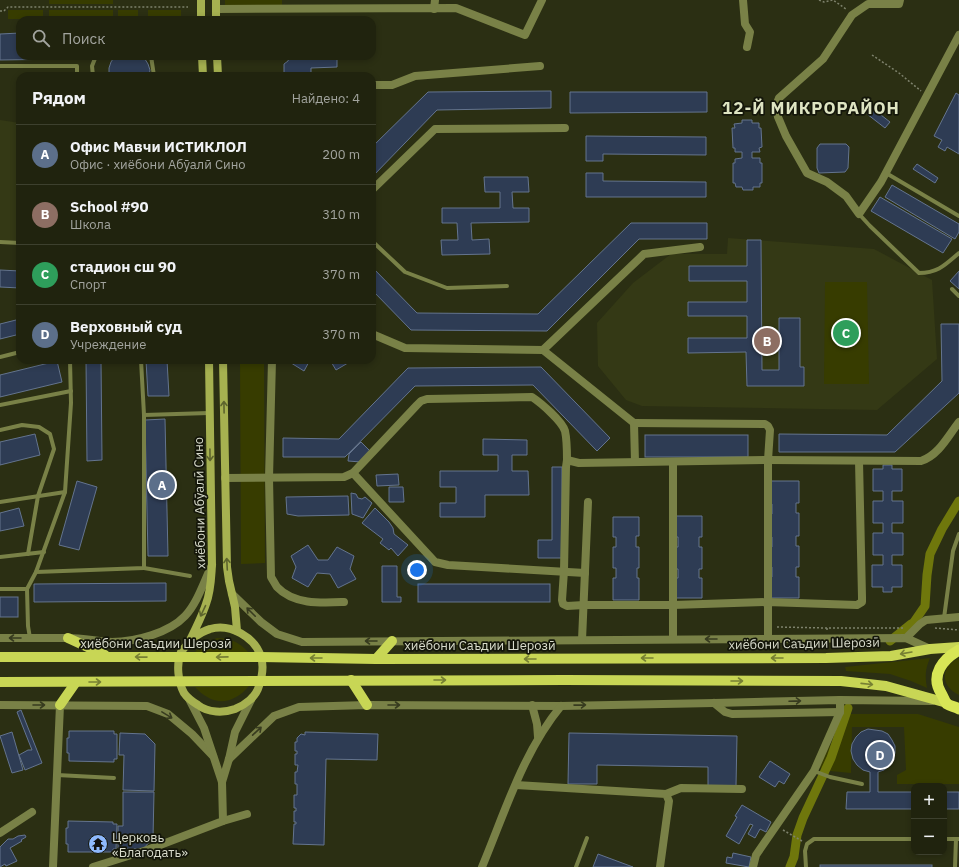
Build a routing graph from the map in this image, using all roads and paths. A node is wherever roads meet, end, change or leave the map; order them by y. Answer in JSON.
{"nodes":[{"id":1,"x":201,"y":0,"type":"edge"},
{"id":2,"x":216,"y":0,"type":"edge"},
{"id":3,"x":435,"y":0,"type":"edge"},
{"id":4,"x":542,"y":0,"type":"edge"},
{"id":5,"x":743,"y":0,"type":"edge"},
{"id":6,"x":819,"y":0,"type":"edge"},
{"id":7,"x":900,"y":0,"type":"edge"},
{"id":8,"x":188,"y":7,"type":"dead end"},
{"id":9,"x":216,"y":9,"type":"junction"},
{"id":10,"x":434,"y":9,"type":"junction"},
{"id":11,"x":0,"y":11,"type":"edge"},
{"id":12,"x":854,"y":14,"type":"junction"},
{"id":13,"x":201,"y":16,"type":"edge"},
{"id":14,"x":216,"y":16,"type":"edge"},
{"id":15,"x":959,"y":35,"type":"edge"},
{"id":16,"x":747,"y":47,"type":"dead end"},
{"id":17,"x":872,"y":55,"type":"dead end"},
{"id":18,"x":94,"y":60,"type":"edge"},
{"id":19,"x":152,"y":60,"type":"edge"},
{"id":20,"x":202,"y":60,"type":"edge"},
{"id":21,"x":217,"y":60,"type":"edge"},
{"id":22,"x":0,"y":66,"type":"edge"},
{"id":23,"x":540,"y":66,"type":"dead end"},
{"id":24,"x":77,"y":72,"type":"edge"},
{"id":25,"x":93,"y":72,"type":"edge"},
{"id":26,"x":154,"y":72,"type":"edge"},
{"id":27,"x":203,"y":72,"type":"edge"},
{"id":28,"x":218,"y":72,"type":"edge"},
{"id":29,"x":376,"y":85,"type":"edge"},
{"id":30,"x":927,"y":96,"type":"junction"},
{"id":31,"x":565,"y":128,"type":"dead end"},
{"id":32,"x":886,"y":173,"type":"junction"},
{"id":33,"x":376,"y":186,"type":"edge"},
{"id":34,"x":859,"y":214,"type":"junction"},
{"id":35,"x":959,"y":216,"type":"edge"},
{"id":36,"x":0,"y":242,"type":"edge"},
{"id":37,"x":16,"y":243,"type":"edge"},
{"id":38,"x":376,"y":245,"type":"edge"},
{"id":39,"x":700,"y":247,"type":"dead end"},
{"id":40,"x":959,"y":253,"type":"edge"},
{"id":41,"x":507,"y":286,"type":"dead end"},
{"id":42,"x":952,"y":289,"type":"dead end"},
{"id":43,"x":959,"y":296,"type":"edge"},
{"id":44,"x":376,"y":336,"type":"edge"},
{"id":45,"x":543,"y":350,"type":"junction"},
{"id":46,"x":16,"y":353,"type":"edge"},
{"id":47,"x":0,"y":357,"type":"edge"},
{"id":48,"x":70,"y":364,"type":"edge"},
{"id":49,"x":141,"y":364,"type":"edge"},
{"id":50,"x":208,"y":364,"type":"edge"},
{"id":51,"x":223,"y":364,"type":"edge"},
{"id":52,"x":272,"y":364,"type":"edge"},
{"id":53,"x":71,"y":391,"type":"junction"},
{"id":54,"x":0,"y":405,"type":"edge"},
{"id":55,"x":210,"y":413,"type":"junction"},
{"id":56,"x":144,"y":415,"type":"junction"},
{"id":57,"x":959,"y":422,"type":"edge"},
{"id":58,"x":634,"y":424,"type":"junction"},
{"id":59,"x":0,"y":430,"type":"edge"},
{"id":60,"x":568,"y":460,"type":"junction"},
{"id":61,"x":768,"y":460,"type":"junction"},
{"id":62,"x":859,"y":461,"type":"junction"},
{"id":63,"x":635,"y":462,"type":"junction"},
{"id":64,"x":673,"y":462,"type":"junction"},
{"id":65,"x":353,"y":473,"type":"junction"},
{"id":66,"x":225,"y":478,"type":"junction"},
{"id":67,"x":269,"y":478,"type":"junction"},
{"id":68,"x":66,"y":492,"type":"junction"},
{"id":69,"x":38,"y":496,"type":"junction"},
{"id":70,"x":0,"y":502,"type":"edge"},
{"id":71,"x":588,"y":502,"type":"dead end"},
{"id":72,"x":959,"y":534,"type":"edge"},
{"id":73,"x":44,"y":552,"type":"junction"},
{"id":74,"x":28,"y":554,"type":"junction"},
{"id":75,"x":0,"y":557,"type":"edge"},
{"id":76,"x":212,"y":564,"type":"junction"},
{"id":77,"x":144,"y":568,"type":"junction"},
{"id":78,"x":36,"y":572,"type":"junction"},
{"id":79,"x":564,"y":572,"type":"junction"},
{"id":80,"x":585,"y":573,"type":"junction"},
{"id":81,"x":190,"y":576,"type":"dead end"},
{"id":82,"x":0,"y":589,"type":"edge"},
{"id":83,"x":27,"y":589,"type":"junction"},
{"id":84,"x":232,"y":594,"type":"junction"},
{"id":85,"x":344,"y":602,"type":"dead end"},
{"id":86,"x":767,"y":602,"type":"junction"},
{"id":87,"x":584,"y":605,"type":"junction"},
{"id":88,"x":673,"y":605,"type":"junction"},
{"id":89,"x":959,"y":617,"type":"edge"},
{"id":90,"x":944,"y":619,"type":"junction"},
{"id":91,"x":768,"y":627,"type":"junction"},
{"id":92,"x":827,"y":628,"type":"junction"},
{"id":93,"x":916,"y":628,"type":"junction"},
{"id":94,"x":959,"y":630,"type":"edge"},
{"id":95,"x":237,"y":631,"type":"junction"},
{"id":96,"x":0,"y":638,"type":"edge"},
{"id":97,"x":30,"y":638,"type":"junction"},
{"id":98,"x":68,"y":638,"type":"junction"},
{"id":99,"x":826,"y":638,"type":"junction"},
{"id":100,"x":906,"y":638,"type":"junction"},
{"id":101,"x":673,"y":639,"type":"junction"},
{"id":102,"x":768,"y":639,"type":"junction"},
{"id":103,"x":582,"y":640,"type":"junction"},
{"id":104,"x":189,"y":641,"type":"junction"},
{"id":105,"x":392,"y":641,"type":"junction"},
{"id":106,"x":959,"y":647,"type":"edge"},
{"id":107,"x":930,"y":649,"type":"junction"},
{"id":108,"x":959,"y":650,"type":"edge"},
{"id":109,"x":0,"y":657,"type":"edge"},
{"id":110,"x":109,"y":657,"type":"junction"},
{"id":111,"x":261,"y":657,"type":"junction"},
{"id":112,"x":180,"y":658,"type":"junction"},
{"id":113,"x":376,"y":659,"type":"junction"},
{"id":114,"x":261,"y":680,"type":"junction"},
{"id":115,"x":351,"y":680,"type":"junction"},
{"id":116,"x":180,"y":681,"type":"junction"},
{"id":117,"x":0,"y":682,"type":"edge"},
{"id":118,"x":76,"y":682,"type":"junction"},
{"id":119,"x":253,"y":696,"type":"junction"},
{"id":120,"x":189,"y":699,"type":"junction"},
{"id":121,"x":840,"y":700,"type":"junction"},
{"id":122,"x":944,"y":702,"type":"junction"},
{"id":123,"x":714,"y":704,"type":"junction"},
{"id":124,"x":0,"y":705,"type":"edge"},
{"id":125,"x":60,"y":705,"type":"junction"},
{"id":126,"x":367,"y":705,"type":"junction"},
{"id":127,"x":532,"y":705,"type":"junction"},
{"id":128,"x":561,"y":706,"type":"junction"},
{"id":129,"x":959,"y":709,"type":"edge"},
{"id":130,"x":840,"y":712,"type":"junction"},
{"id":131,"x":538,"y":737,"type":"junction"},
{"id":132,"x":215,"y":758,"type":"junction"},
{"id":133,"x":229,"y":759,"type":"junction"},
{"id":134,"x":817,"y":772,"type":"junction"},
{"id":135,"x":57,"y":775,"type":"junction"},
{"id":136,"x":114,"y":778,"type":"dead end"},
{"id":137,"x":222,"y":782,"type":"junction"},
{"id":138,"x":862,"y":784,"type":"dead end"},
{"id":139,"x":516,"y":785,"type":"junction"},
{"id":140,"x":742,"y":789,"type":"dead end"},
{"id":141,"x":666,"y":794,"type":"junction"},
{"id":142,"x":32,"y":812,"type":"dead end"},
{"id":143,"x":247,"y":814,"type":"dead end"},
{"id":144,"x":223,"y":821,"type":"junction"},
{"id":145,"x":783,"y":830,"type":"dead end"},
{"id":146,"x":0,"y":833,"type":"edge"},
{"id":147,"x":587,"y":838,"type":"dead end"},
{"id":148,"x":798,"y":839,"type":"dead end"},
{"id":149,"x":911,"y":839,"type":"edge"},
{"id":150,"x":947,"y":839,"type":"edge"},
{"id":151,"x":958,"y":839,"type":"edge"},
{"id":152,"x":53,"y":867,"type":"edge"},
{"id":153,"x":93,"y":867,"type":"edge"},
{"id":154,"x":482,"y":867,"type":"edge"},
{"id":155,"x":576,"y":867,"type":"edge"},
{"id":156,"x":660,"y":867,"type":"edge"},
{"id":157,"x":753,"y":867,"type":"edge"},
{"id":158,"x":806,"y":867,"type":"edge"},
{"id":159,"x":955,"y":867,"type":"edge"}],
"edges":[{"from":1,"to":13,"type":"main road"},
{"from":2,"to":9,"type":"main road"},
{"from":3,"to":10,"type":"street"},
{"from":4,"to":10,"type":"street"},
{"from":5,"to":16,"type":"street"},
{"from":6,"to":12,"type":"path"},
{"from":7,"to":12,"type":"street"},
{"from":8,"to":11,"type":"path"},
{"from":9,"to":10,"type":"street"},
{"from":9,"to":14,"type":"main road"},
{"from":12,"to":34,"type":"street"},
{"from":15,"to":30,"type":"street"},
{"from":17,"to":30,"type":"path"},
{"from":18,"to":25,"type":"lane"},
{"from":19,"to":26,"type":"lane"},
{"from":20,"to":27,"type":"main road"},
{"from":21,"to":28,"type":"main road"},
{"from":22,"to":24,"type":"lane"},
{"from":23,"to":29,"type":"street"},
{"from":30,"to":32,"type":"street"},
{"from":31,"to":33,"type":"street"},
{"from":32,"to":34,"type":"street"},
{"from":32,"to":35,"type":"lane"},
{"from":34,"to":40,"type":"lane"},
{"from":36,"to":37,"type":"lane"},
{"from":38,"to":41,"type":"lane"},
{"from":39,"to":45,"type":"street"},
{"from":42,"to":43,"type":"lane"},
{"from":44,"to":45,"type":"street"},
{"from":45,"to":58,"type":"street"},
{"from":46,"to":47,"type":"lane"},
{"from":48,"to":53,"type":"lane"},
{"from":49,"to":56,"type":"lane"},
{"from":50,"to":55,"type":"main road","name":"хиёбони Абӯалӣ Сино"},
{"from":66,"to":51,"type":"main road","name":"хиёбони Абӯалӣ Сино","one_way":true},
{"from":52,"to":67,"type":"street"},
{"from":53,"to":54,"type":"lane"},
{"from":53,"to":68,"type":"lane"},
{"from":55,"to":56,"type":"lane"},
{"from":55,"to":76,"type":"main road","name":"хиёбони Абӯалӣ Сино","one_way":true},
{"from":56,"to":77,"type":"lane"},
{"from":57,"to":62,"type":"street"},
{"from":58,"to":61,"type":"street"},
{"from":58,"to":63,"type":"street"},
{"from":59,"to":69,"type":"lane"},
{"from":60,"to":63,"type":"street"},
{"from":60,"to":65,"type":"street"},
{"from":60,"to":79,"type":"street"},
{"from":61,"to":62,"type":"street"},
{"from":61,"to":64,"type":"street"},
{"from":61,"to":86,"type":"street"},
{"from":62,"to":86,"type":"street"},
{"from":63,"to":64,"type":"street"},
{"from":64,"to":88,"type":"street"},
{"from":65,"to":67,"type":"street"},
{"from":65,"to":79,"type":"street"},
{"from":66,"to":67,"type":"street"},
{"from":84,"to":66,"type":"main road","name":"хиёбони Абӯалӣ Сино","one_way":true},
{"from":67,"to":85,"type":"street"},
{"from":68,"to":69,"type":"lane"},
{"from":68,"to":73,"type":"lane"},
{"from":69,"to":70,"type":"lane"},
{"from":69,"to":74,"type":"lane"},
{"from":71,"to":80,"type":"street"},
{"from":72,"to":90,"type":"lane"},
{"from":73,"to":74,"type":"lane"},
{"from":73,"to":78,"type":"lane"},
{"from":74,"to":75,"type":"lane"},
{"from":76,"to":98,"type":"street"},
{"from":76,"to":104,"type":"main road","name":"хиёбони Абӯалӣ Сино","one_way":true},
{"from":77,"to":78,"type":"lane"},
{"from":77,"to":81,"type":"lane"},
{"from":78,"to":83,"type":"lane"},
{"from":79,"to":80,"type":"street"},
{"from":79,"to":87,"type":"street"},
{"from":80,"to":87,"type":"street"},
{"from":82,"to":83,"type":"lane"},
{"from":83,"to":97,"type":"lane"},
{"from":84,"to":95,"type":"main road","name":"хиёбони Абӯалӣ Сино"},
{"from":105,"to":84,"type":"street","one_way":true},
{"from":86,"to":88,"type":"street"},
{"from":86,"to":91,"type":"street"},
{"from":87,"to":88,"type":"street"},
{"from":87,"to":103,"type":"street"},
{"from":88,"to":101,"type":"street"},
{"from":89,"to":90,"type":"street"},
{"from":90,"to":93,"type":"street"},
{"from":91,"to":92,"type":"path"},
{"from":91,"to":102,"type":"street"},
{"from":92,"to":93,"type":"path"},
{"from":92,"to":99,"type":"path"},
{"from":93,"to":94,"type":"path"},
{"from":93,"to":100,"type":"street"},
{"from":95,"to":104,"type":"main road","name":"хиёбони Абӯалӣ Сино"},
{"from":95,"to":111,"type":"main road","name":"хиёбони Абӯалӣ Сино"},
{"from":97,"to":96,"type":"street","one_way":true},
{"from":97,"to":98,"type":"street"},
{"from":98,"to":110,"type":"main road"},
{"from":99,"to":100,"type":"street"},
{"from":99,"to":102,"type":"street"},
{"from":100,"to":107,"type":"street"},
{"from":102,"to":101,"type":"street","one_way":true},
{"from":101,"to":103,"type":"street"},
{"from":103,"to":105,"type":"street"},
{"from":104,"to":112,"type":"main road","name":"хиёбони Абӯалӣ Сино"},
{"from":105,"to":113,"type":"main road"},
{"from":106,"to":107,"type":"main road","name":"хиёбони Саъдии Шерозӣ"},
{"from":107,"to":113,"type":"main road","name":"хиёбони Саъдии Шерозӣ","one_way":true},
{"from":108,"to":122,"type":"highway"},
{"from":109,"to":110,"type":"main road","name":"хиёбони Саъдии Шерозӣ"},
{"from":112,"to":110,"type":"main road","name":"хиёбони Саъдии Шерозӣ","one_way":true},
{"from":111,"to":112,"type":"main road","name":"хиёбони Саъдии Шерозӣ","one_way":true},
{"from":113,"to":111,"type":"main road","name":"хиёбони Саъдии Шерозӣ","one_way":true},
{"from":111,"to":114,"type":"main road"},
{"from":112,"to":116,"type":"main road","name":"хиёбони Абӯалӣ Сино"},
{"from":114,"to":115,"type":"main road"},
{"from":114,"to":116,"type":"main road"},
{"from":114,"to":119,"type":"main road"},
{"from":115,"to":122,"type":"main road","one_way":true},
{"from":115,"to":126,"type":"main road"},
{"from":118,"to":116,"type":"main road","one_way":true},
{"from":116,"to":120,"type":"main road","name":"хиёбони Абӯалӣ Сино"},
{"from":117,"to":118,"type":"main road"},
{"from":118,"to":125,"type":"main road"},
{"from":119,"to":120,"type":"main road"},
{"from":119,"to":133,"type":"street"},
{"from":120,"to":132,"type":"street"},
{"from":121,"to":122,"type":"street"},
{"from":123,"to":121,"type":"street","one_way":true},
{"from":121,"to":130,"type":"street"},
{"from":122,"to":129,"type":"highway"},
{"from":128,"to":123,"type":"street","one_way":true},
{"from":123,"to":130,"type":"street"},
{"from":124,"to":125,"type":"street","one_way":true},
{"from":125,"to":132,"type":"street","one_way":true},
{"from":125,"to":135,"type":"street"},
{"from":126,"to":127,"type":"street","one_way":true},
{"from":133,"to":126,"type":"street","one_way":true},
{"from":127,"to":128,"type":"street"},
{"from":127,"to":131,"type":"street"},
{"from":128,"to":131,"type":"street"},
{"from":130,"to":134,"type":"street"},
{"from":131,"to":139,"type":"street"},
{"from":132,"to":137,"type":"street"},
{"from":133,"to":137,"type":"street"},
{"from":134,"to":138,"type":"lane"},
{"from":134,"to":157,"type":"street"},
{"from":135,"to":136,"type":"lane"},
{"from":135,"to":152,"type":"street"},
{"from":137,"to":144,"type":"street"},
{"from":139,"to":141,"type":"street"},
{"from":139,"to":154,"type":"street"},
{"from":140,"to":141,"type":"street"},
{"from":141,"to":156,"type":"street"},
{"from":142,"to":146,"type":"street"},
{"from":143,"to":144,"type":"street"},
{"from":144,"to":153,"type":"street"},
{"from":145,"to":148,"type":"path"},
{"from":147,"to":155,"type":"lane"},
{"from":149,"to":158,"type":"lane"},
{"from":150,"to":151,"type":"lane"},
{"from":151,"to":159,"type":"lane"}]}
